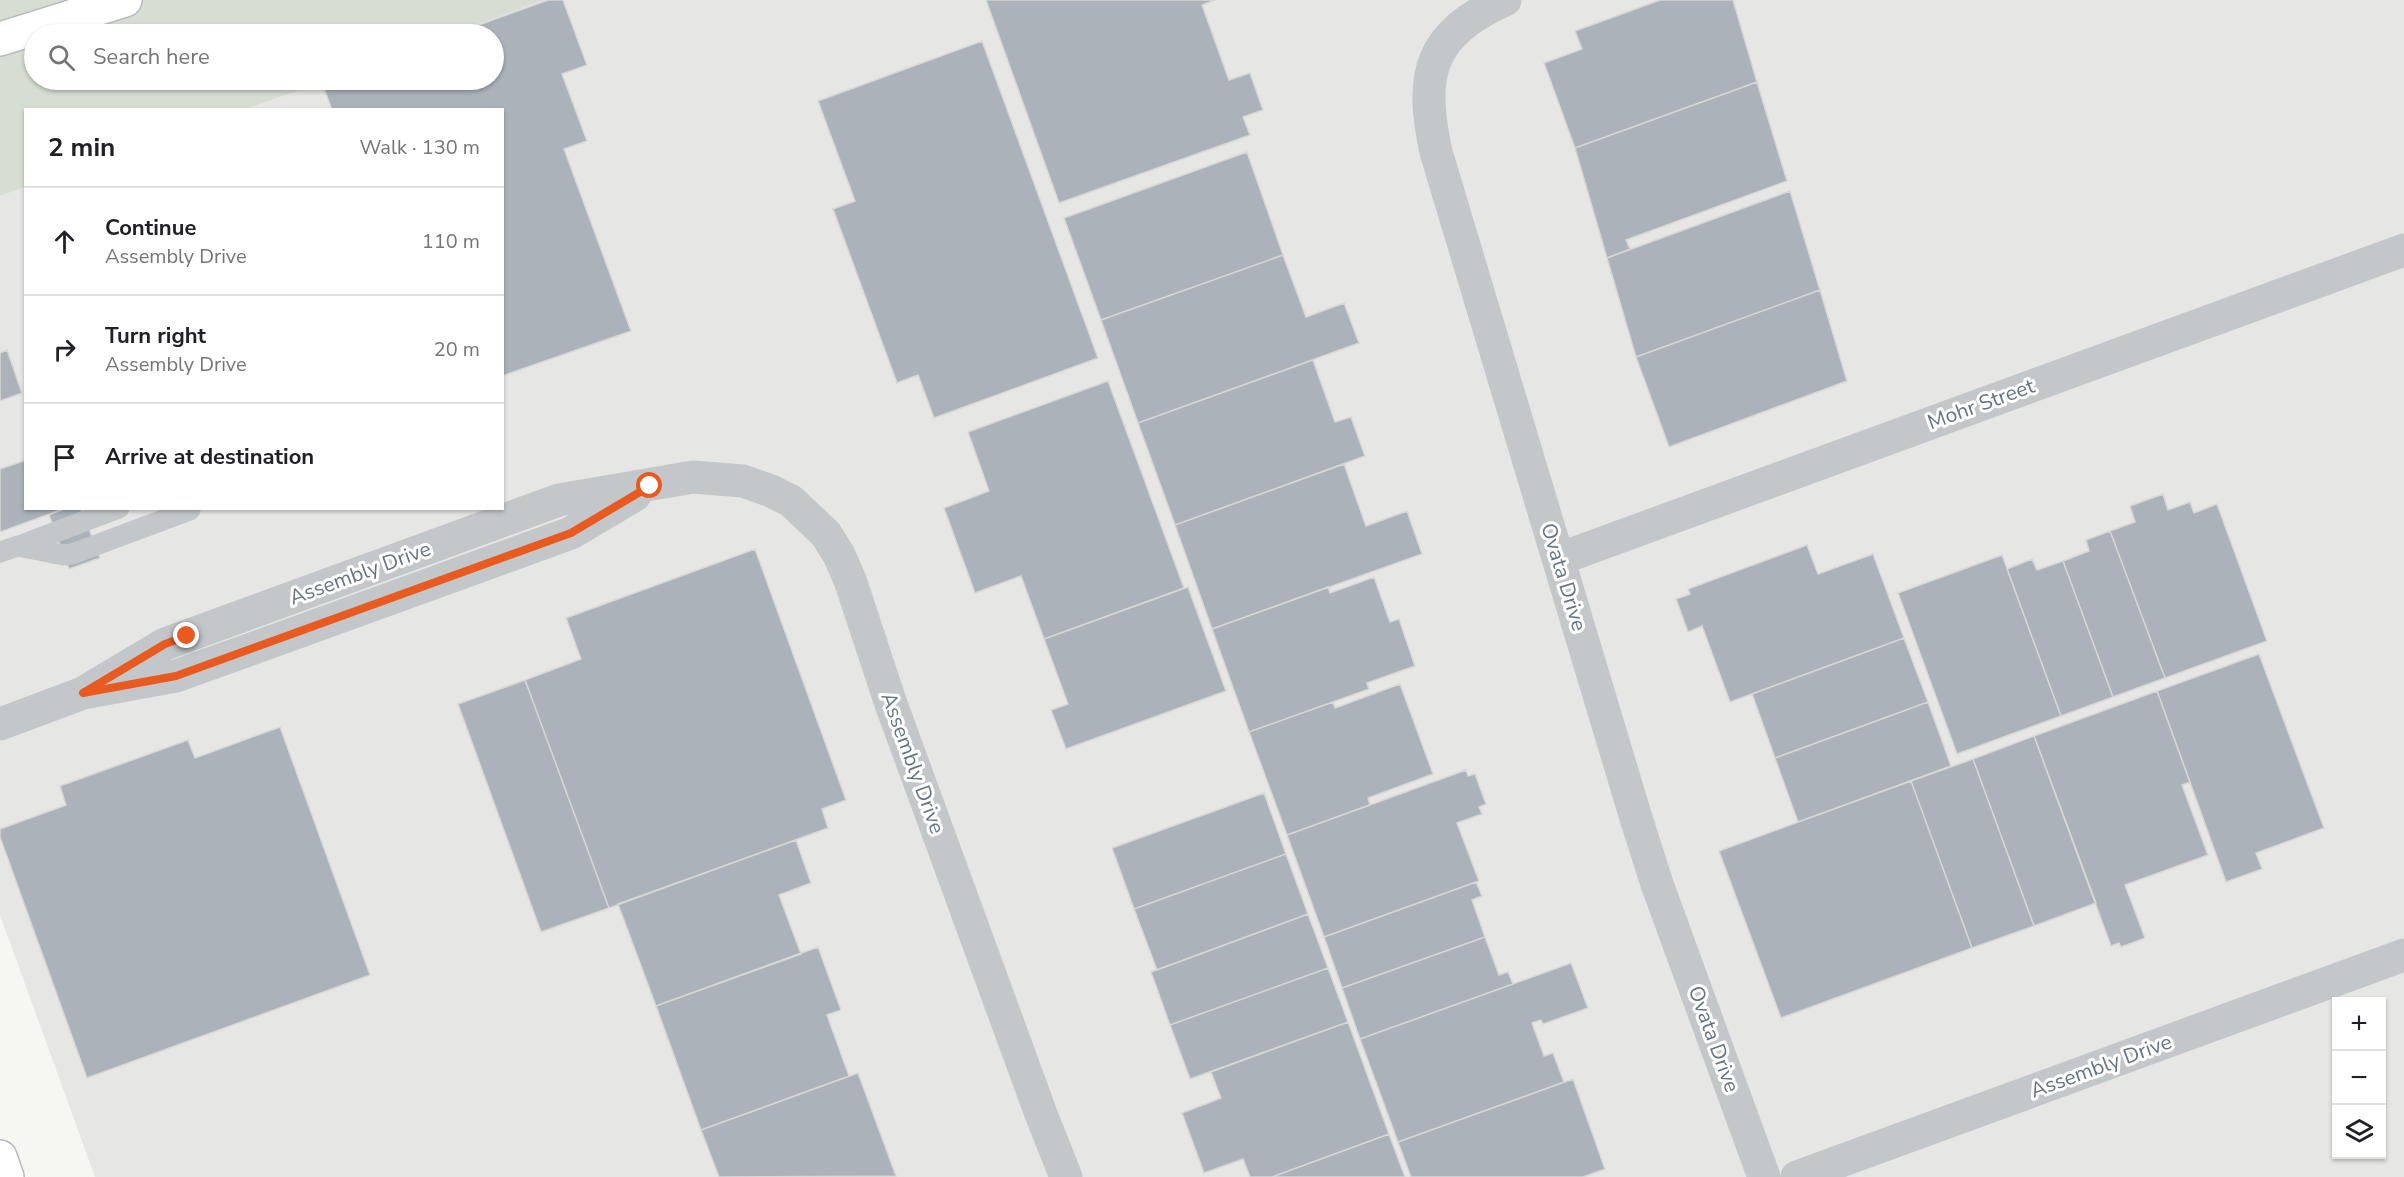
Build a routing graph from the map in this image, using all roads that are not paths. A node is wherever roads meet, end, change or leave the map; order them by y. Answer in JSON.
{"nodes":[{"id":1,"x":125,"y":0,"type":"edge"},
{"id":2,"x":1505,"y":0,"type":"edge"},
{"id":3,"x":48,"y":24,"type":"edge"},
{"id":4,"x":24,"y":32,"type":"edge"},
{"id":5,"x":0,"y":39,"type":"edge"},
{"id":6,"x":2404,"y":250,"type":"edge"},
{"id":7,"x":115,"y":510,"type":"edge"},
{"id":8,"x":190,"y":510,"type":"edge"},
{"id":9,"x":9,"y":549,"type":"edge"},
{"id":10,"x":1559,"y":559,"type":"junction"},
{"id":11,"x":0,"y":724,"type":"edge"},
{"id":12,"x":2404,"y":955,"type":"edge"},
{"id":13,"x":0,"y":1157,"type":"edge"},
{"id":14,"x":8,"y":1177,"type":"edge"},
{"id":15,"x":1066,"y":1177,"type":"edge"},
{"id":16,"x":1764,"y":1177,"type":"edge"},
{"id":17,"x":1797,"y":1177,"type":"edge"}],
"edges":[{"from":1,"to":3,"type":"main road"},
{"from":2,"to":10,"type":"street","name":"Ovata Drive"},
{"from":4,"to":5,"type":"main road"},
{"from":6,"to":10,"type":"street","name":"Mohr Street"},
{"from":7,"to":9,"type":"lane"},
{"from":8,"to":9,"type":"lane"},
{"from":10,"to":16,"type":"street","name":"Ovata Drive"},
{"from":11,"to":15,"type":"street","name":"Assembly Drive"},
{"from":12,"to":17,"type":"street","name":"Assembly Drive"},
{"from":13,"to":14,"type":"main road"}]}
